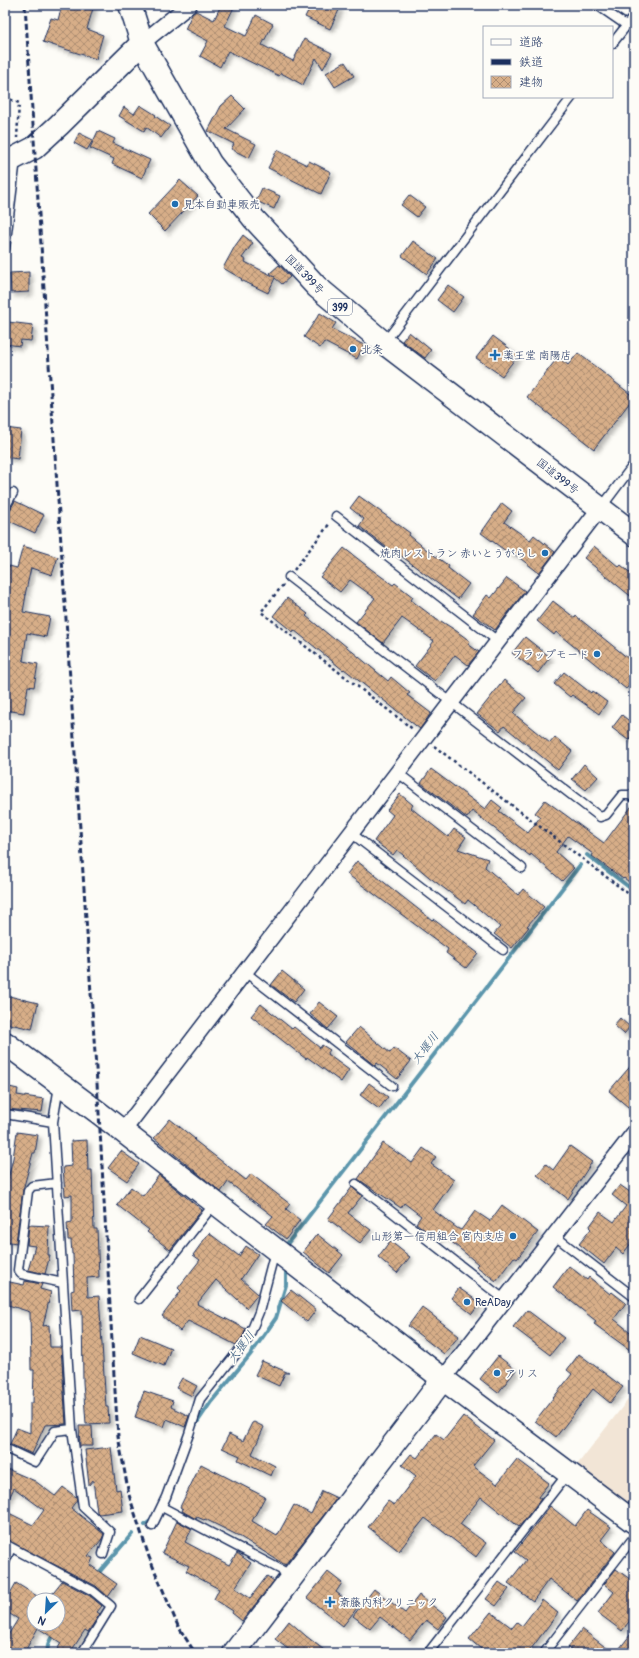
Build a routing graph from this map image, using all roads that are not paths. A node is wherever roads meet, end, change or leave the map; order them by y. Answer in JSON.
{"nodes":[{"id":1,"x":130,"y":5,"type":"edge"},
{"id":2,"x":189,"y":5,"type":"edge"},
{"id":3,"x":597,"y":5,"type":"edge"},
{"id":4,"x":634,"y":16,"type":"edge"},
{"id":5,"x":626,"y":25,"type":"junction"},
{"id":6,"x":142,"y":43,"type":"junction"},
{"id":7,"x":613,"y":43,"type":"edge"},
{"id":8,"x":571,"y":98,"type":"edge"},
{"id":9,"x":11,"y":160,"type":"edge"},
{"id":10,"x":5,"y":250,"type":"edge"},
{"id":11,"x":384,"y":343,"type":"junction"},
{"id":12,"x":634,"y":464,"type":"edge"},
{"id":13,"x":13,"y":493,"type":"dead end"},
{"id":14,"x":5,"y":507,"type":"edge"},
{"id":15,"x":600,"y":508,"type":"junction"},
{"id":16,"x":336,"y":516,"type":"road end"},
{"id":17,"x":634,"y":534,"type":"edge"},
{"id":18,"x":289,"y":577,"type":"road end"},
{"id":19,"x":499,"y":642,"type":"junction"},
{"id":20,"x":453,"y":702,"type":"junction"},
{"id":21,"x":398,"y":773,"type":"junction"},
{"id":22,"x":634,"y":798,"type":"edge"},
{"id":23,"x":351,"y":833,"type":"junction"},
{"id":24,"x":522,"y":868,"type":"dead end"},
{"id":25,"x":503,"y":950,"type":"dead end"},
{"id":26,"x":245,"y":972,"type":"junction"},
{"id":27,"x":5,"y":1043,"type":"edge"},
{"id":28,"x":60,"y":1083,"type":"junction"},
{"id":29,"x":392,"y":1086,"type":"dead end"},
{"id":30,"x":5,"y":1114,"type":"edge"},
{"id":31,"x":53,"y":1122,"type":"junction"},
{"id":32,"x":122,"y":1131,"type":"junction"},
{"id":33,"x":634,"y":1133,"type":"edge"},
{"id":34,"x":57,"y":1183,"type":"junction"},
{"id":35,"x":356,"y":1184,"type":"dead end"},
{"id":36,"x":216,"y":1202,"type":"junction"},
{"id":37,"x":555,"y":1236,"type":"junction"},
{"id":38,"x":276,"y":1249,"type":"junction"},
{"id":39,"x":63,"y":1283,"type":"junction"},
{"id":40,"x":634,"y":1297,"type":"edge"},
{"id":41,"x":139,"y":1299,"type":"dead end"},
{"id":42,"x":505,"y":1300,"type":"junction"},
{"id":43,"x":443,"y":1379,"type":"junction"},
{"id":44,"x":72,"y":1428,"type":"junction"},
{"id":45,"x":5,"y":1448,"type":"edge"},
{"id":46,"x":568,"y":1472,"type":"junction"},
{"id":47,"x":162,"y":1507,"type":"junction"},
{"id":48,"x":634,"y":1522,"type":"edge"},
{"id":49,"x":152,"y":1526,"type":"dead end"},
{"id":50,"x":634,"y":1537,"type":"edge"},
{"id":51,"x":8,"y":1546,"type":"edge"},
{"id":52,"x":103,"y":1554,"type":"dead end"},
{"id":53,"x":5,"y":1562,"type":"edge"},
{"id":54,"x":294,"y":1577,"type":"junction"},
{"id":55,"x":82,"y":1653,"type":"edge"},
{"id":56,"x":234,"y":1653,"type":"edge"},
{"id":57,"x":428,"y":1653,"type":"edge"},
{"id":58,"x":544,"y":1653,"type":"edge"}],
"edges":[{"from":1,"to":6,"type":"main road","name":"国道399号","number":"399"},
{"from":2,"to":6,"type":"street"},
{"from":3,"to":5,"type":"lane"},
{"from":4,"to":5,"type":"lane"},
{"from":5,"to":7,"type":"lane"},
{"from":6,"to":9,"type":"main road"},
{"from":6,"to":11,"type":"main road","name":"国道399号","number":"399"},
{"from":8,"to":11,"type":"lane"},
{"from":9,"to":10,"type":"lane"},
{"from":11,"to":15,"type":"main road","name":"国道399号","number":"399"},
{"from":12,"to":15,"type":"lane"},
{"from":13,"to":14,"type":"lane"},
{"from":15,"to":17,"type":"main road","name":"国道399号","number":"399"},
{"from":15,"to":19,"type":"street"},
{"from":16,"to":19,"type":"lane"},
{"from":18,"to":20,"type":"lane"},
{"from":19,"to":20,"type":"street"},
{"from":20,"to":21,"type":"street"},
{"from":20,"to":22,"type":"lane"},
{"from":21,"to":23,"type":"street"},
{"from":21,"to":24,"type":"lane"},
{"from":23,"to":25,"type":"lane"},
{"from":23,"to":26,"type":"street"},
{"from":26,"to":29,"type":"lane"},
{"from":26,"to":32,"type":"street"},
{"from":27,"to":28,"type":"main road"},
{"from":28,"to":31,"type":"lane"},
{"from":28,"to":32,"type":"main road"},
{"from":30,"to":31,"type":"lane"},
{"from":31,"to":34,"type":"lane"},
{"from":32,"to":36,"type":"main road"},
{"from":33,"to":37,"type":"street"},
{"from":34,"to":39,"type":"lane"},
{"from":34,"to":39,"type":"lane"},
{"from":35,"to":42,"type":"lane"},
{"from":36,"to":38,"type":"main road"},
{"from":36,"to":41,"type":"lane"},
{"from":37,"to":40,"type":"lane"},
{"from":37,"to":42,"type":"street"},
{"from":38,"to":43,"type":"main road"},
{"from":38,"to":47,"type":"lane"},
{"from":39,"to":44,"type":"lane"},
{"from":42,"to":43,"type":"street"},
{"from":43,"to":46,"type":"main road"},
{"from":43,"to":54,"type":"main road"},
{"from":44,"to":45,"type":"lane"},
{"from":44,"to":52,"type":"lane"},
{"from":46,"to":48,"type":"main road"},
{"from":46,"to":57,"type":"lane"},
{"from":47,"to":49,"type":"lane"},
{"from":47,"to":54,"type":"lane"},
{"from":50,"to":58,"type":"lane"},
{"from":51,"to":53,"type":"lane"},
{"from":51,"to":55,"type":"lane"},
{"from":54,"to":56,"type":"main road"}]}
